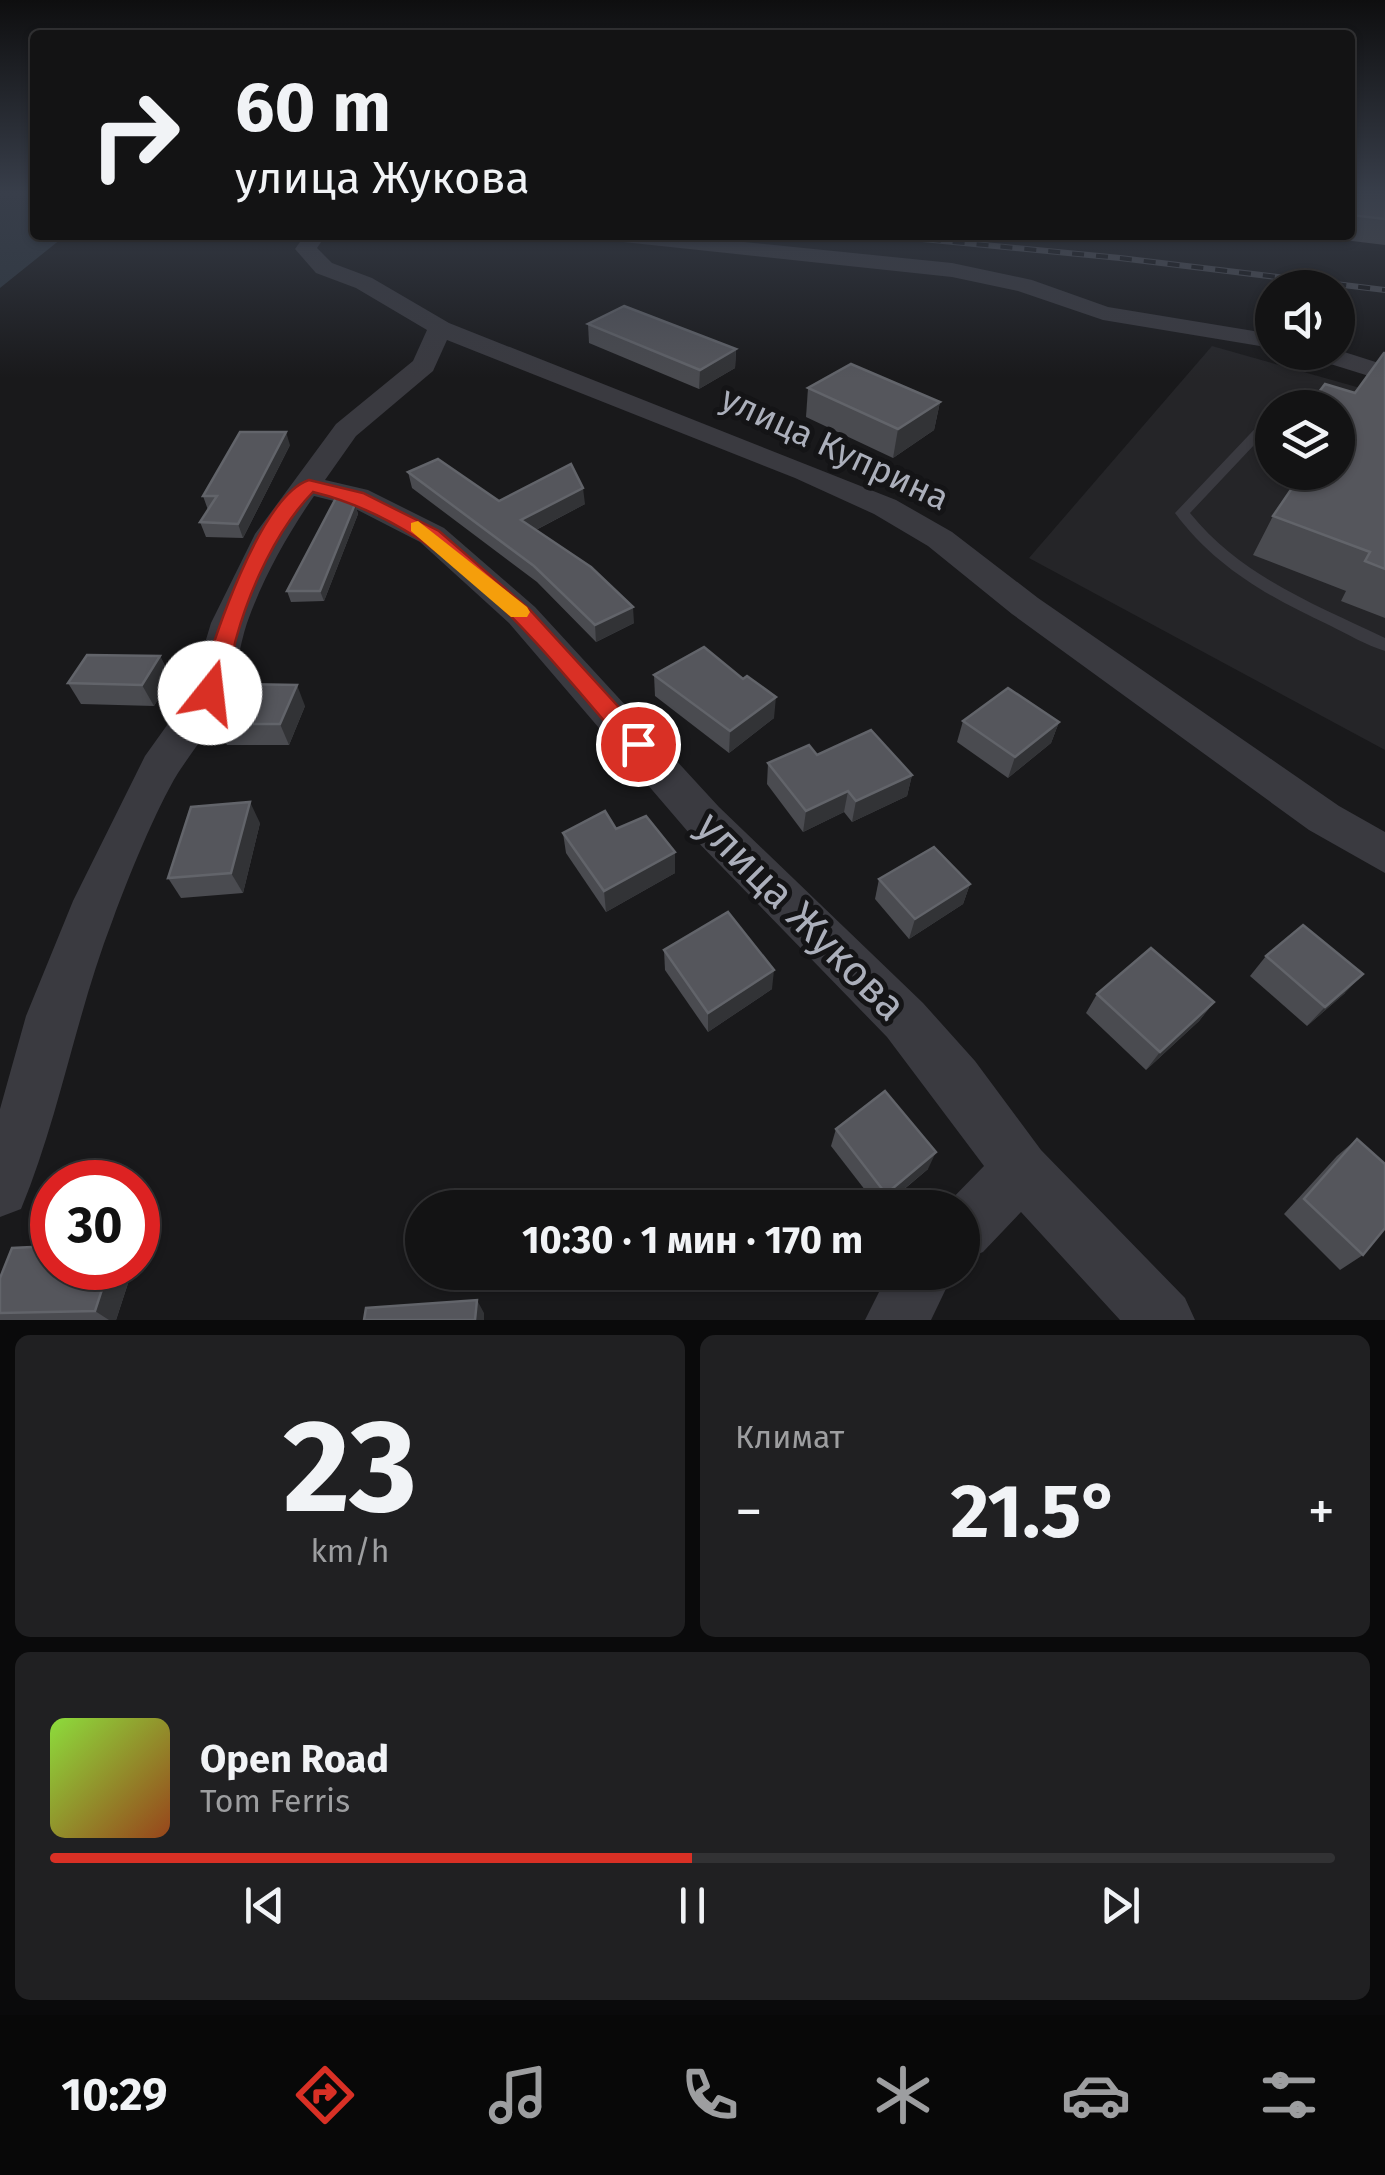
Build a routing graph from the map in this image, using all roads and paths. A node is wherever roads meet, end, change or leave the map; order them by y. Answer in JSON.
{"nodes":[{"id":1,"x":310,"y":255,"type":"edge"},
{"id":2,"x":803,"y":255,"type":"edge"},
{"id":3,"x":440,"y":328,"type":"junction"},
{"id":4,"x":1255,"y":338,"type":"edge"},
{"id":5,"x":1355,"y":364,"type":"edge"},
{"id":6,"x":1385,"y":373,"type":"edge"},
{"id":7,"x":1255,"y":437,"type":"edge"},
{"id":8,"x":309,"y":485,"type":"junction"},
{"id":9,"x":1385,"y":645,"type":"edge"},
{"id":10,"x":1385,"y":854,"type":"edge"},
{"id":11,"x":1020,"y":1170,"type":"junction"},
{"id":12,"x":0,"y":1188,"type":"edge"},
{"id":13,"x":980,"y":1212,"type":"edge"},
{"id":14,"x":913,"y":1290,"type":"edge"},
{"id":15,"x":897,"y":1320,"type":"edge"},
{"id":16,"x":1163,"y":1320,"type":"edge"}],
"edges":[{"from":1,"to":3,"type":"street","name":"улица Куприна"},
{"from":2,"to":4,"type":"street"},
{"from":3,"to":8,"type":"street"},
{"from":3,"to":10,"type":"street","name":"улица Куприна"},
{"from":5,"to":6,"type":"street"},
{"from":7,"to":9,"type":"lane"},
{"from":8,"to":11,"type":"street","name":"улица Жукова"},
{"from":8,"to":12,"type":"street"},
{"from":11,"to":13,"type":"street"},
{"from":11,"to":16,"type":"street","name":"улица Жукова"},
{"from":14,"to":15,"type":"street"}]}
